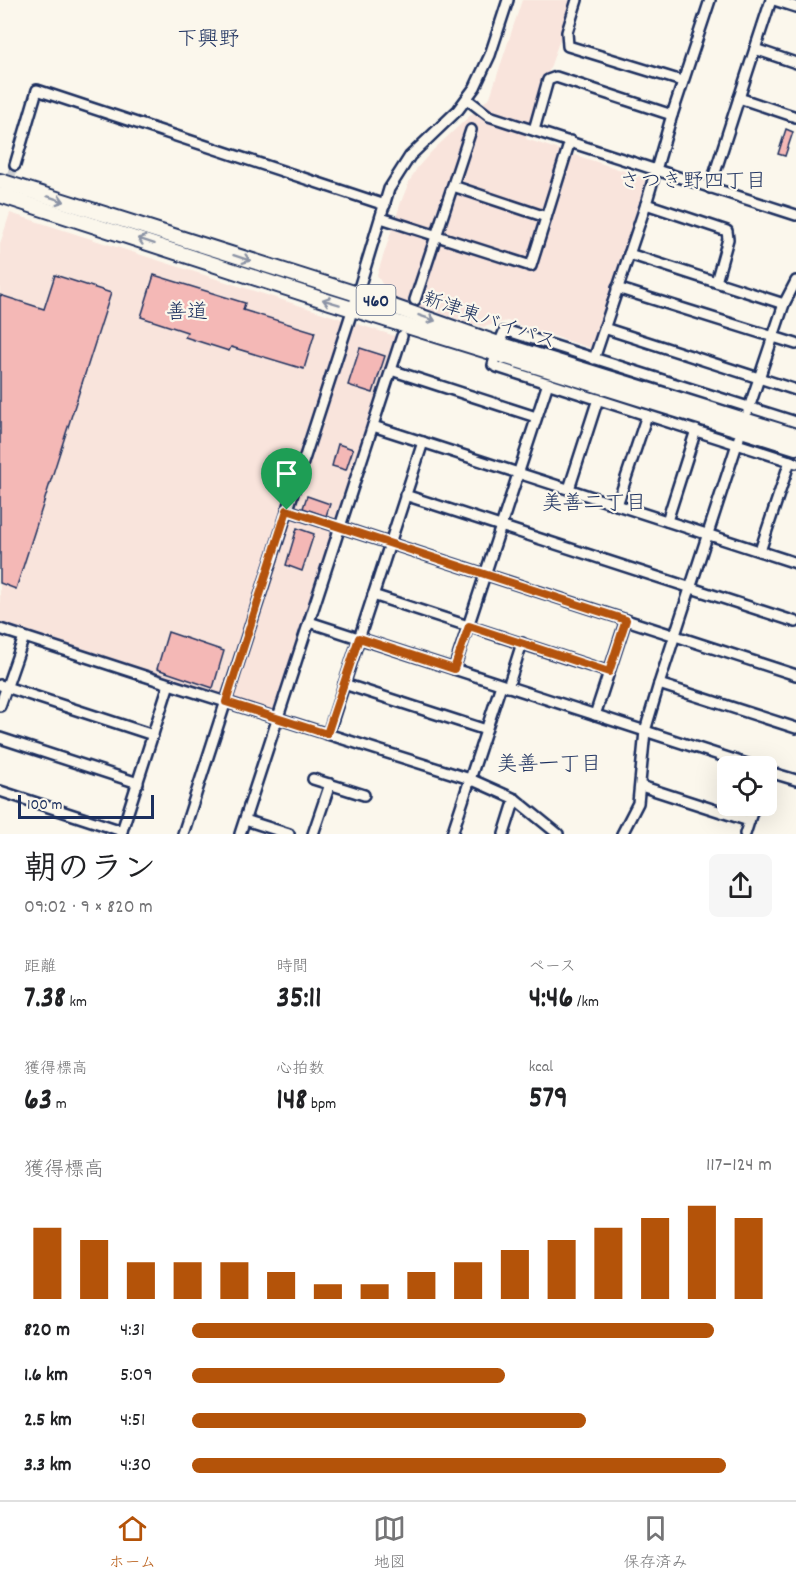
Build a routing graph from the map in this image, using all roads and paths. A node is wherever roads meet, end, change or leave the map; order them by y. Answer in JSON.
{"nodes":[{"id":1,"x":508,"y":0,"type":"edge"},
{"id":2,"x":577,"y":0,"type":"edge"},
{"id":3,"x":710,"y":0,"type":"edge"},
{"id":4,"x":772,"y":0,"type":"edge"},
{"id":5,"x":796,"y":7,"type":"edge"},
{"id":6,"x":755,"y":49,"type":"junction"},
{"id":7,"x":796,"y":63,"type":"edge"},
{"id":8,"x":682,"y":81,"type":"junction"},
{"id":9,"x":739,"y":98,"type":"junction"},
{"id":10,"x":467,"y":99,"type":"junction"},
{"id":11,"x":672,"y":115,"type":"junction"},
{"id":12,"x":796,"y":117,"type":"edge"},
{"id":13,"x":471,"y":130,"type":"dead end"},
{"id":14,"x":534,"y":130,"type":"junction"},
{"id":15,"x":570,"y":141,"type":"junction"},
{"id":16,"x":15,"y":165,"type":"tunnel mouth"},
{"id":17,"x":656,"y":170,"type":"junction"},
{"id":18,"x":0,"y":179,"type":"edge"},
{"id":19,"x":453,"y":186,"type":"junction"},
{"id":20,"x":710,"y":188,"type":"junction"},
{"id":21,"x":0,"y":195,"type":"edge"},
{"id":22,"x":0,"y":203,"type":"edge"},
{"id":23,"x":646,"y":204,"type":"junction"},
{"id":24,"x":385,"y":205,"type":"junction"},
{"id":25,"x":796,"y":215,"type":"edge"},
{"id":26,"x":546,"y":217,"type":"junction"},
{"id":27,"x":381,"y":218,"type":"junction"},
{"id":28,"x":98,"y":226,"type":"junction"},
{"id":29,"x":437,"y":236,"type":"junction"},
{"id":30,"x":629,"y":254,"type":"junction"},
{"id":31,"x":796,"y":281,"type":"edge"},
{"id":32,"x":716,"y":282,"type":"junction"},
{"id":33,"x":617,"y":288,"type":"junction"},
{"id":34,"x":357,"y":294,"type":"junction"},
{"id":35,"x":415,"y":300,"type":"dead end"},
{"id":36,"x":784,"y":304,"type":"junction"},
{"id":37,"x":353,"y":308,"type":"junction"},
{"id":38,"x":604,"y":328,"type":"junction"},
{"id":39,"x":402,"y":336,"type":"dead end"},
{"id":40,"x":773,"y":337,"type":"junction"},
{"id":41,"x":796,"y":344,"type":"edge"},
{"id":42,"x":497,"y":349,"type":"junction"},
{"id":43,"x":594,"y":359,"type":"junction"},
{"id":44,"x":391,"y":370,"type":"junction"},
{"id":45,"x":760,"y":379,"type":"junction"},
{"id":46,"x":548,"y":383,"type":"junction"},
{"id":47,"x":796,"y":390,"type":"edge"},
{"id":48,"x":598,"y":399,"type":"junction"},
{"id":49,"x":647,"y":415,"type":"junction"},
{"id":50,"x":537,"y":417,"type":"junction"},
{"id":51,"x":796,"y":422,"type":"edge"},
{"id":52,"x":373,"y":426,"type":"junction"},
{"id":53,"x":746,"y":426,"type":"junction"},
{"id":54,"x":696,"y":430,"type":"junction"},
{"id":55,"x":796,"y":436,"type":"edge"},
{"id":56,"x":423,"y":442,"type":"junction"},
{"id":57,"x":796,"y":447,"type":"edge"},
{"id":58,"x":793,"y":462,"type":"edge"},
{"id":59,"x":518,"y":473,"type":"junction"},
{"id":60,"x":569,"y":489,"type":"junction"},
{"id":61,"x":405,"y":495,"type":"junction"},
{"id":62,"x":617,"y":505,"type":"junction"},
{"id":63,"x":287,"y":510,"type":"junction"},
{"id":64,"x":667,"y":521,"type":"junction"},
{"id":65,"x":501,"y":526,"type":"junction"},
{"id":66,"x":340,"y":527,"type":"junction"},
{"id":67,"x":708,"y":534,"type":"junction"},
{"id":68,"x":389,"y":543,"type":"junction"},
{"id":69,"x":760,"y":551,"type":"junction"},
{"id":70,"x":796,"y":563,"type":"edge"},
{"id":71,"x":485,"y":574,"type":"junction"},
{"id":72,"x":691,"y":588,"type":"junction"},
{"id":73,"x":373,"y":595,"type":"junction"},
{"id":74,"x":626,"y":620,"type":"junction"},
{"id":75,"x":309,"y":622,"type":"junction"},
{"id":76,"x":796,"y":622,"type":"edge"},
{"id":77,"x":469,"y":626,"type":"junction"},
{"id":78,"x":0,"y":629,"type":"edge"},
{"id":79,"x":675,"y":636,"type":"junction"},
{"id":80,"x":24,"y":637,"type":"junction"},
{"id":81,"x":359,"y":638,"type":"junction"},
{"id":82,"x":522,"y":643,"type":"junction"},
{"id":83,"x":454,"y":669,"type":"junction"},
{"id":84,"x":609,"y":672,"type":"junction"},
{"id":85,"x":796,"y":675,"type":"edge"},
{"id":86,"x":169,"y":684,"type":"junction"},
{"id":87,"x":344,"y":684,"type":"junction"},
{"id":88,"x":659,"y":684,"type":"junction"},
{"id":89,"x":3,"y":686,"type":"edge"},
{"id":90,"x":504,"y":686,"type":"junction"},
{"id":91,"x":226,"y":702,"type":"junction"},
{"id":92,"x":0,"y":706,"type":"edge"},
{"id":93,"x":595,"y":715,"type":"junction"},
{"id":94,"x":278,"y":719,"type":"junction"},
{"id":95,"x":796,"y":728,"type":"edge"},
{"id":96,"x":486,"y":730,"type":"junction"},
{"id":97,"x":645,"y":731,"type":"junction"},
{"id":98,"x":327,"y":734,"type":"junction"},
{"id":99,"x":153,"y":735,"type":"junction"},
{"id":100,"x":0,"y":738,"type":"edge"},
{"id":101,"x":722,"y":756,"type":"edge"},
{"id":102,"x":777,"y":774,"type":"edge"},
{"id":103,"x":313,"y":779,"type":"dead end"},
{"id":104,"x":470,"y":779,"type":"junction"},
{"id":105,"x":796,"y":780,"type":"edge"},
{"id":106,"x":138,"y":783,"type":"junction"},
{"id":107,"x":330,"y":784,"type":"junction"},
{"id":108,"x":640,"y":786,"type":"junction"},
{"id":109,"x":0,"y":791,"type":"edge"},
{"id":110,"x":364,"y":795,"type":"dead end"},
{"id":111,"x":515,"y":799,"type":"junction"},
{"id":112,"x":751,"y":816,"type":"edge"},
{"id":113,"x":245,"y":820,"type":"junction"},
{"id":114,"x":749,"y":821,"type":"junction"},
{"id":115,"x":267,"y":831,"type":"edge"},
{"id":116,"x":122,"y":832,"type":"edge"},
{"id":117,"x":626,"y":833,"type":"edge"},
{"id":118,"x":183,"y":834,"type":"edge"},
{"id":119,"x":240,"y":834,"type":"edge"},
{"id":120,"x":289,"y":834,"type":"edge"},
{"id":121,"x":313,"y":834,"type":"edge"},
{"id":122,"x":452,"y":834,"type":"edge"},
{"id":123,"x":504,"y":834,"type":"edge"},
{"id":124,"x":558,"y":834,"type":"edge"},
{"id":125,"x":745,"y":834,"type":"edge"}],
"edges":[{"from":1,"to":10,"type":"street"},
{"from":2,"to":8,"type":"street"},
{"from":3,"to":8,"type":"street"},
{"from":4,"to":5,"type":"street"},
{"from":4,"to":6,"type":"street"},
{"from":6,"to":7,"type":"street"},
{"from":6,"to":9,"type":"street"},
{"from":8,"to":11,"type":"street"},
{"from":9,"to":12,"type":"street"},
{"from":9,"to":20,"type":"street"},
{"from":10,"to":14,"type":"street"},
{"from":10,"to":24,"type":"street"},
{"from":11,"to":14,"type":"street"},
{"from":11,"to":17,"type":"street"},
{"from":13,"to":19,"type":"street"},
{"from":14,"to":15,"type":"street"},
{"from":15,"to":17,"type":"street"},
{"from":15,"to":26,"type":"street"},
{"from":16,"to":24,"type":"street"},
{"from":17,"to":20,"type":"street"},
{"from":17,"to":23,"type":"street"},
{"from":18,"to":34,"type":"highway","name":"新津東バイパス","number":"460","one_way":true},
{"from":19,"to":26,"type":"street"},
{"from":19,"to":29,"type":"street"},
{"from":20,"to":25,"type":"street"},
{"from":21,"to":28,"type":"highway","name":"新津東バイパス","number":"460"},
{"from":22,"to":28,"type":"highway"},
{"from":23,"to":30,"type":"street"},
{"from":23,"to":32,"type":"street"},
{"from":24,"to":27,"type":"street"},
{"from":26,"to":29,"type":"street"},
{"from":27,"to":29,"type":"street"},
{"from":27,"to":34,"type":"street"},
{"from":37,"to":28,"type":"highway","name":"新津東バイパス","number":"460","one_way":true},
{"from":29,"to":35,"type":"street"},
{"from":30,"to":32,"type":"street"},
{"from":30,"to":33,"type":"street"},
{"from":31,"to":36,"type":"street"},
{"from":32,"to":36,"type":"street"},
{"from":33,"to":38,"type":"street"},
{"from":33,"to":40,"type":"street"},
{"from":34,"to":37,"type":"street"},
{"from":34,"to":42,"type":"highway","name":"新津東バイパス","number":"460","one_way":true},
{"from":36,"to":40,"type":"street"},
{"from":37,"to":42,"type":"highway","name":"新津東バイパス","number":"460"},
{"from":37,"to":63,"type":"street"},
{"from":38,"to":43,"type":"street"},
{"from":38,"to":45,"type":"street"},
{"from":39,"to":44,"type":"street"},
{"from":40,"to":41,"type":"street"},
{"from":40,"to":45,"type":"street"},
{"from":42,"to":43,"type":"street"},
{"from":42,"to":46,"type":"street"},
{"from":42,"to":53,"type":"highway","name":"新津東バイパス","number":"460"},
{"from":43,"to":53,"type":"street"},
{"from":44,"to":50,"type":"street"},
{"from":44,"to":52,"type":"street"},
{"from":45,"to":47,"type":"street"},
{"from":45,"to":53,"type":"street"},
{"from":46,"to":48,"type":"street"},
{"from":46,"to":50,"type":"street"},
{"from":48,"to":49,"type":"street"},
{"from":48,"to":60,"type":"street"},
{"from":49,"to":54,"type":"street"},
{"from":49,"to":62,"type":"street"},
{"from":50,"to":59,"type":"street"},
{"from":51,"to":53,"type":"street"},
{"from":52,"to":56,"type":"street"},
{"from":52,"to":66,"type":"street"},
{"from":53,"to":54,"type":"street"},
{"from":53,"to":55,"type":"highway","name":"新津東バイパス","number":"460"},
{"from":53,"to":57,"type":"highway","name":"新津東バイパス","number":"460"},
{"from":53,"to":58,"type":"street"},
{"from":53,"to":67,"type":"street"},
{"from":54,"to":64,"type":"street"},
{"from":56,"to":59,"type":"street"},
{"from":56,"to":61,"type":"street"},
{"from":58,"to":69,"type":"street"},
{"from":59,"to":60,"type":"street"},
{"from":59,"to":65,"type":"street"},
{"from":60,"to":62,"type":"street"},
{"from":61,"to":65,"type":"street"},
{"from":61,"to":68,"type":"street"},
{"from":62,"to":64,"type":"street"},
{"from":63,"to":66,"type":"street"},
{"from":63,"to":91,"type":"street"},
{"from":64,"to":67,"type":"street"},
{"from":65,"to":71,"type":"street"},
{"from":65,"to":72,"type":"street"},
{"from":66,"to":68,"type":"street"},
{"from":66,"to":75,"type":"street"},
{"from":67,"to":69,"type":"street"},
{"from":67,"to":72,"type":"street"},
{"from":68,"to":71,"type":"street"},
{"from":68,"to":73,"type":"street"},
{"from":69,"to":70,"type":"street"},
{"from":71,"to":74,"type":"street"},
{"from":71,"to":77,"type":"street"},
{"from":72,"to":76,"type":"street"},
{"from":72,"to":79,"type":"street"},
{"from":73,"to":77,"type":"street"},
{"from":73,"to":81,"type":"street"},
{"from":74,"to":79,"type":"street"},
{"from":74,"to":84,"type":"street"},
{"from":75,"to":81,"type":"street"},
{"from":75,"to":94,"type":"street"},
{"from":77,"to":82,"type":"street"},
{"from":77,"to":83,"type":"street"},
{"from":78,"to":80,"type":"street"},
{"from":79,"to":85,"type":"street"},
{"from":79,"to":88,"type":"street"},
{"from":80,"to":86,"type":"street"},
{"from":80,"to":89,"type":"street"},
{"from":81,"to":83,"type":"street"},
{"from":81,"to":87,"type":"street"},
{"from":82,"to":84,"type":"street"},
{"from":82,"to":90,"type":"street"},
{"from":83,"to":90,"type":"street"},
{"from":84,"to":93,"type":"street"},
{"from":86,"to":91,"type":"street"},
{"from":86,"to":99,"type":"street"},
{"from":87,"to":96,"type":"street"},
{"from":87,"to":98,"type":"street"},
{"from":88,"to":95,"type":"street"},
{"from":88,"to":97,"type":"street"},
{"from":89,"to":92,"type":"street"},
{"from":89,"to":99,"type":"street"},
{"from":90,"to":93,"type":"street"},
{"from":90,"to":96,"type":"street"},
{"from":91,"to":94,"type":"street"},
{"from":91,"to":118,"type":"street"},
{"from":93,"to":97,"type":"street"},
{"from":94,"to":98,"type":"street"},
{"from":94,"to":113,"type":"street"},
{"from":96,"to":104,"type":"street"},
{"from":97,"to":101,"type":"street"},
{"from":97,"to":108,"type":"street"},
{"from":98,"to":104,"type":"street"},
{"from":99,"to":106,"type":"street"},
{"from":100,"to":106,"type":"street"},
{"from":102,"to":105,"type":"street"},
{"from":103,"to":107,"type":"street"},
{"from":104,"to":111,"type":"street"},
{"from":104,"to":122,"type":"street"},
{"from":106,"to":116,"type":"street"},
{"from":107,"to":110,"type":"street"},
{"from":107,"to":121,"type":"street"},
{"from":108,"to":114,"type":"street"},
{"from":108,"to":117,"type":"street"},
{"from":109,"to":116,"type":"street"},
{"from":111,"to":123,"type":"street"},
{"from":111,"to":124,"type":"street"},
{"from":112,"to":114,"type":"street"},
{"from":113,"to":115,"type":"street"},
{"from":113,"to":119,"type":"street"},
{"from":114,"to":125,"type":"street"},
{"from":115,"to":120,"type":"street"}]}
